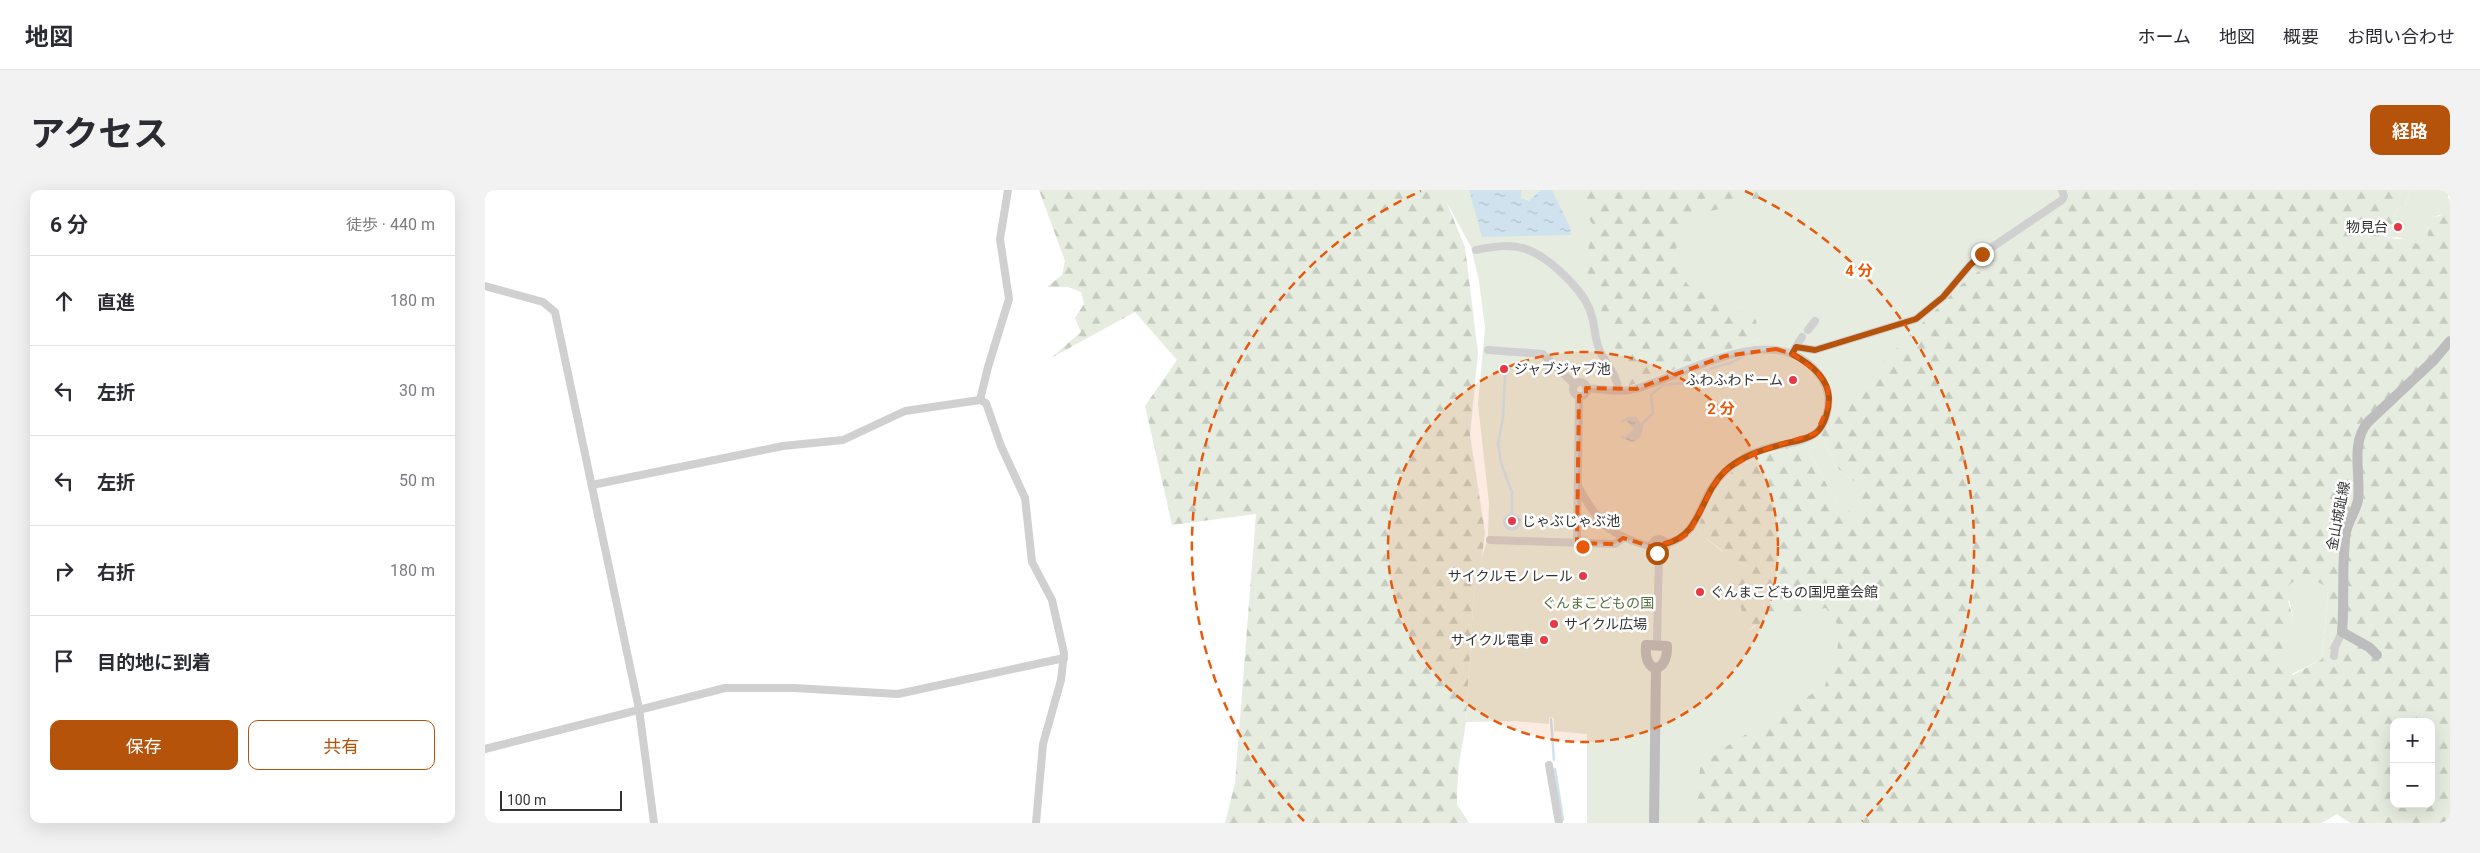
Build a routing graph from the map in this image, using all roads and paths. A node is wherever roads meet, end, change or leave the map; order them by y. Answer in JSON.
{"nodes":[{"id":1,"x":1008,"y":190,"type":"edge"},
{"id":2,"x":2062,"y":190,"type":"edge"},
{"id":3,"x":1476,"y":250,"type":"dead end"},
{"id":4,"x":485,"y":286,"type":"edge"},
{"id":5,"x":1815,"y":321,"type":"dead end"},
{"id":6,"x":1808,"y":330,"type":"dead end"},
{"id":7,"x":1802,"y":337,"type":"dead end"},
{"id":8,"x":2450,"y":341,"type":"edge"},
{"id":9,"x":1488,"y":350,"type":"dead end"},
{"id":10,"x":1794,"y":350,"type":"junction"},
{"id":11,"x":1575,"y":385,"type":"junction"},
{"id":12,"x":1586,"y":388,"type":"junction"},
{"id":13,"x":1618,"y":390,"type":"junction"},
{"id":14,"x":1579,"y":396,"type":"junction"},
{"id":15,"x":980,"y":400,"type":"junction"},
{"id":16,"x":592,"y":485,"type":"junction"},
{"id":17,"x":1578,"y":486,"type":"junction"},
{"id":18,"x":1623,"y":538,"type":"junction"},
{"id":19,"x":1490,"y":540,"type":"dead end"},
{"id":20,"x":1577,"y":543,"type":"junction"},
{"id":21,"x":1665,"y":544,"type":"junction"},
{"id":22,"x":1652,"y":547,"type":"junction"},
{"id":23,"x":1659,"y":553,"type":"junction"},
{"id":24,"x":2342,"y":632,"type":"junction"},
{"id":25,"x":1657,"y":641,"type":"dead end"},
{"id":26,"x":2377,"y":654,"type":"dead end"},
{"id":27,"x":2334,"y":656,"type":"dead end"},
{"id":28,"x":1064,"y":658,"type":"junction"},
{"id":29,"x":1656,"y":668,"type":"dead end"},
{"id":30,"x":639,"y":709,"type":"junction"},
{"id":31,"x":485,"y":749,"type":"edge"},
{"id":32,"x":1549,"y":765,"type":"dead end"},
{"id":33,"x":654,"y":823,"type":"edge"},
{"id":34,"x":1036,"y":823,"type":"edge"},
{"id":35,"x":1559,"y":823,"type":"edge"},
{"id":36,"x":1654,"y":823,"type":"edge"}],
"edges":[{"from":1,"to":15,"type":"street"},
{"from":2,"to":10,"type":"street"},
{"from":3,"to":13,"type":"street"},
{"from":4,"to":16,"type":"street"},
{"from":5,"to":6,"type":"street"},
{"from":7,"to":10,"type":"street"},
{"from":8,"to":24,"type":"main road","name":"金山城趾線"},
{"from":9,"to":11,"type":"street"},
{"from":10,"to":13,"type":"street"},
{"from":10,"to":21,"type":"street"},
{"from":11,"to":12,"type":"street"},
{"from":11,"to":14,"type":"street"},
{"from":12,"to":13,"type":"street"},
{"from":12,"to":14,"type":"street"},
{"from":14,"to":17,"type":"street"},
{"from":15,"to":16,"type":"street"},
{"from":15,"to":28,"type":"street"},
{"from":16,"to":30,"type":"street"},
{"from":17,"to":18,"type":"street"},
{"from":17,"to":20,"type":"street"},
{"from":18,"to":20,"type":"street"},
{"from":18,"to":22,"type":"street"},
{"from":19,"to":20,"type":"street"},
{"from":21,"to":22,"type":"street"},
{"from":21,"to":23,"type":"street"},
{"from":22,"to":23,"type":"street"},
{"from":23,"to":25,"type":"street"},
{"from":24,"to":26,"type":"main road"},
{"from":24,"to":27,"type":"street"},
{"from":28,"to":30,"type":"street"},
{"from":28,"to":34,"type":"street"},
{"from":29,"to":36,"type":"main road"},
{"from":30,"to":31,"type":"street"},
{"from":30,"to":33,"type":"street"},
{"from":32,"to":35,"type":"street"}]}
